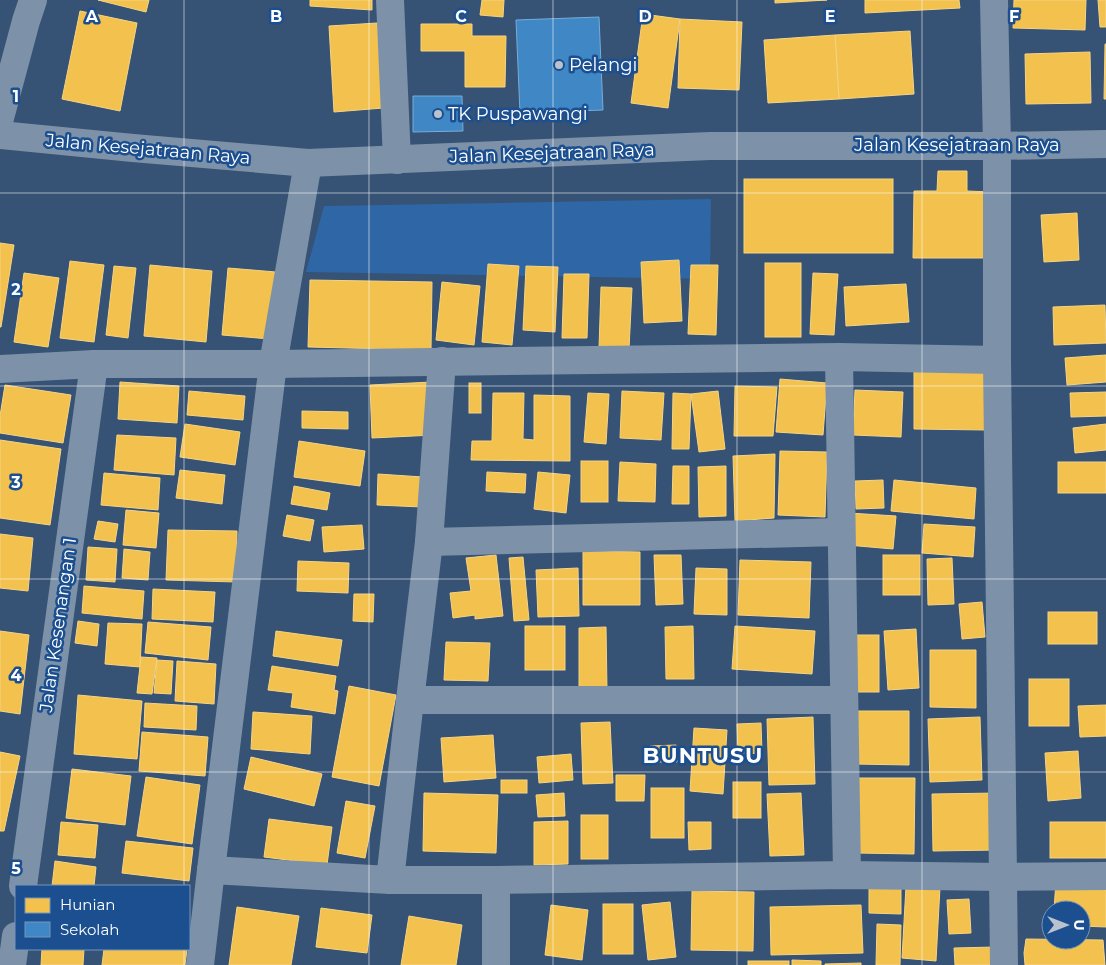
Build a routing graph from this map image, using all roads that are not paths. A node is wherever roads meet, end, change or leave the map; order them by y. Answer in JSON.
{"nodes":[{"id":1,"x":33,"y":0,"type":"edge"},
{"id":2,"x":390,"y":0,"type":"edge"},
{"id":3,"x":994,"y":0,"type":"edge"},
{"id":4,"x":0,"y":118,"type":"edge"},
{"id":5,"x":0,"y":135,"type":"edge"},
{"id":6,"x":1106,"y":144,"type":"edge"},
{"id":7,"x":997,"y":146,"type":"junction"},
{"id":8,"x":397,"y":160,"type":"junction"},
{"id":9,"x":308,"y":163,"type":"junction"},
{"id":10,"x":839,"y":357,"type":"junction"},
{"id":11,"x":997,"y":360,"type":"junction"},
{"id":12,"x":442,"y":361,"type":"junction"},
{"id":13,"x":94,"y":364,"type":"junction"},
{"id":14,"x":273,"y":364,"type":"junction"},
{"id":15,"x":0,"y":369,"type":"edge"},
{"id":16,"x":841,"y":532,"type":"junction"},
{"id":17,"x":429,"y":542,"type":"junction"},
{"id":18,"x":410,"y":700,"type":"junction"},
{"id":19,"x":844,"y":700,"type":"junction"},
{"id":20,"x":211,"y":870,"type":"junction"},
{"id":21,"x":847,"y":875,"type":"junction"},
{"id":22,"x":1106,"y":876,"type":"edge"},
{"id":23,"x":1003,"y":877,"type":"junction"},
{"id":24,"x":390,"y":880,"type":"junction"},
{"id":25,"x":496,"y":880,"type":"junction"},
{"id":26,"x":23,"y":885,"type":"edge"},
{"id":27,"x":15,"y":943,"type":"edge"},
{"id":28,"x":12,"y":965,"type":"edge"},
{"id":29,"x":200,"y":965,"type":"edge"},
{"id":30,"x":496,"y":965,"type":"edge"},
{"id":31,"x":1004,"y":965,"type":"edge"}],
"edges":[{"from":1,"to":4,"type":"street"},
{"from":2,"to":8,"type":"street"},
{"from":3,"to":7,"type":"street"},
{"from":5,"to":9,"type":"street","name":"Jalan Kesejatraan Raya"},
{"from":6,"to":7,"type":"street","name":"Jalan Kesejatraan Raya"},
{"from":7,"to":8,"type":"street","name":"Jalan Kesejatraan Raya"},
{"from":7,"to":11,"type":"street"},
{"from":8,"to":9,"type":"street","name":"Jalan Kesejatraan Raya"},
{"from":9,"to":14,"type":"street"},
{"from":10,"to":11,"type":"street"},
{"from":10,"to":12,"type":"street"},
{"from":10,"to":16,"type":"street"},
{"from":11,"to":23,"type":"street"},
{"from":12,"to":14,"type":"street"},
{"from":12,"to":17,"type":"street"},
{"from":13,"to":14,"type":"street"},
{"from":13,"to":15,"type":"street"},
{"from":13,"to":26,"type":"street","name":"Jalan Kesenangan 1"},
{"from":14,"to":20,"type":"street"},
{"from":16,"to":17,"type":"street"},
{"from":16,"to":19,"type":"street"},
{"from":17,"to":18,"type":"street"},
{"from":18,"to":19,"type":"street"},
{"from":18,"to":24,"type":"street"},
{"from":19,"to":21,"type":"street"},
{"from":20,"to":24,"type":"street"},
{"from":20,"to":29,"type":"street"},
{"from":21,"to":23,"type":"street"},
{"from":21,"to":25,"type":"street"},
{"from":22,"to":23,"type":"street"},
{"from":23,"to":31,"type":"street"},
{"from":24,"to":25,"type":"street"},
{"from":25,"to":30,"type":"street"},
{"from":27,"to":28,"type":"street"}]}
